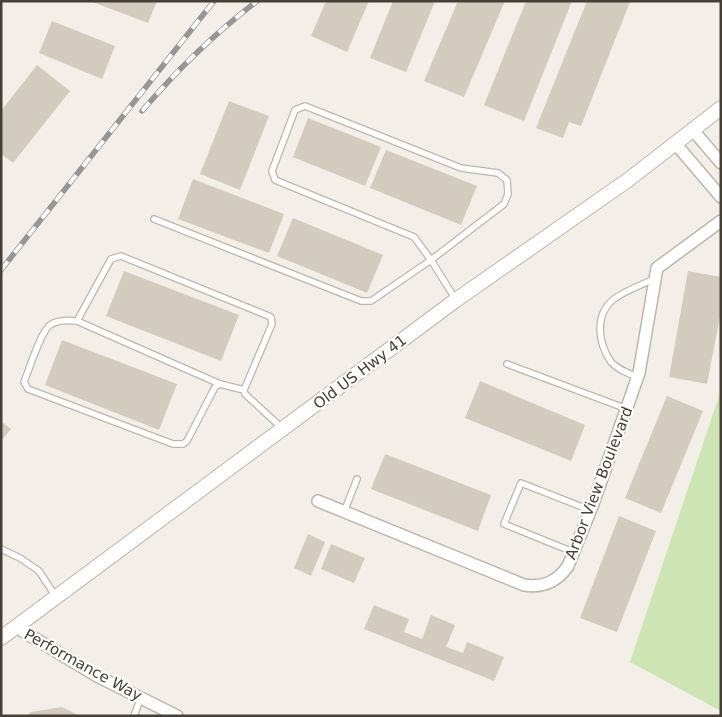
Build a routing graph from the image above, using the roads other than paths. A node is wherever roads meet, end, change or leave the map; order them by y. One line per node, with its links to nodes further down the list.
1 (721, 108): 2 (street, Old US Hwy 41)
2 (692, 129): 3 (street, Old US Hwy 41); 4 (street)
3 (675, 142): 5 (street); 10 (street, Old US Hwy 41)
4 (721, 163)
5 (721, 197)
6 (154, 219): 8 (lane)
7 (721, 221): 9 (street, Arbor View Boulevard)
8 (431, 260): 8 (lane); 10 (lane)
9 (656, 278): 13 (street, Arbor View Boulevard); 13 (lane)
10 (456, 300): 17 (street, Old US Hwy 41)
11 (77, 321): 14 (lane); 14 (lane); 15 (lane)
12 (507, 364): 16 (lane)
13 (638, 377): 16 (street, Arbor View Boulevard)
14 (220, 384): 15 (lane)
15 (244, 390): 17 (lane)
16 (627, 410): 20 (street, Arbor View Boulevard)
17 (282, 429): 24 (street, Old US Hwy 41)
18 (358, 479): 21 (lane)
19 (318, 501): 21 (street, Arbor View Boulevard)
20 (590, 510): 23 (street, Arbor View Boulevard); 23 (lane)
21 (344, 512): 23 (street, Arbor View Boulevard)
22 (1, 549): 24 (lane)
23 (573, 552)
24 (56, 597): 25 (street, Old US Hwy 41)
25 (16, 627): 26 (street, Old US Hwy 41); 27 (street, Performance Way)
26 (1, 638)
27 (141, 697): 28 (street, Performance Way); 29 (lane)
28 (170, 714)
29 (134, 716)

